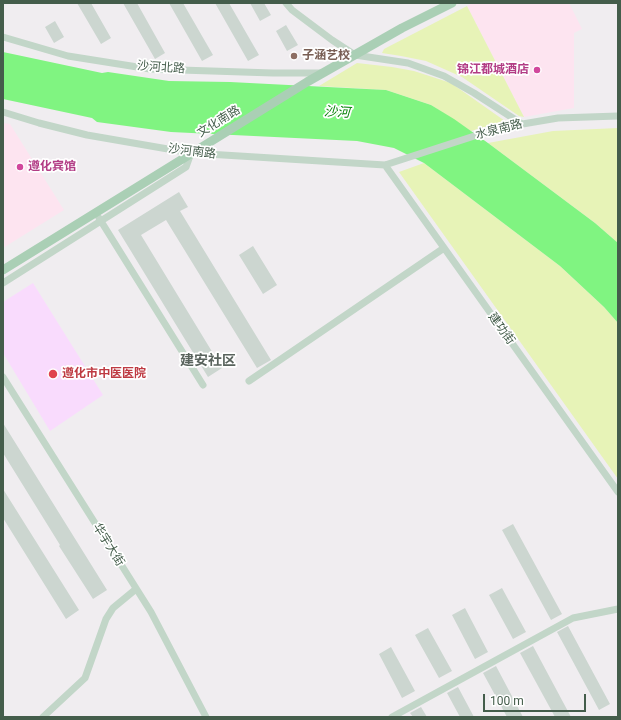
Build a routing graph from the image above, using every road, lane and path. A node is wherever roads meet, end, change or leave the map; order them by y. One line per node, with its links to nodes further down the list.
1 (286, 3): 4 (street)
2 (452, 3): 4 (main road, 文化南路)
3 (3, 38): 5 (street, 沙河北路)
4 (355, 55): 5 (main road, 文化南路); 8 (street)
5 (323, 73): 9 (main road, 文化南路)
6 (3, 112): 9 (street, 沙河南路)
7 (618, 116): 8 (street, 水泉南路)
8 (522, 124): 10 (street, 水泉南路)
9 (191, 153): 10 (street, 沙河南路); 11 (main road, 文化南路); 14 (street)
10 (385, 165): 12 (street, 建功街)
11 (96, 212): 13 (main road, 文化南路); 17 (street)
12 (444, 248): 16 (street); 18 (street, 建功街)
13 (3, 270)
14 (3, 283)
15 (3, 377): 19 (street, 华宇大街)
16 (250, 381)
17 (203, 385)
18 (618, 492)
19 (136, 589): 21 (street); 22 (street, 华宇大街)
20 (618, 609): 23 (street)
21 (43, 717)
22 (206, 717)
23 (392, 717)

